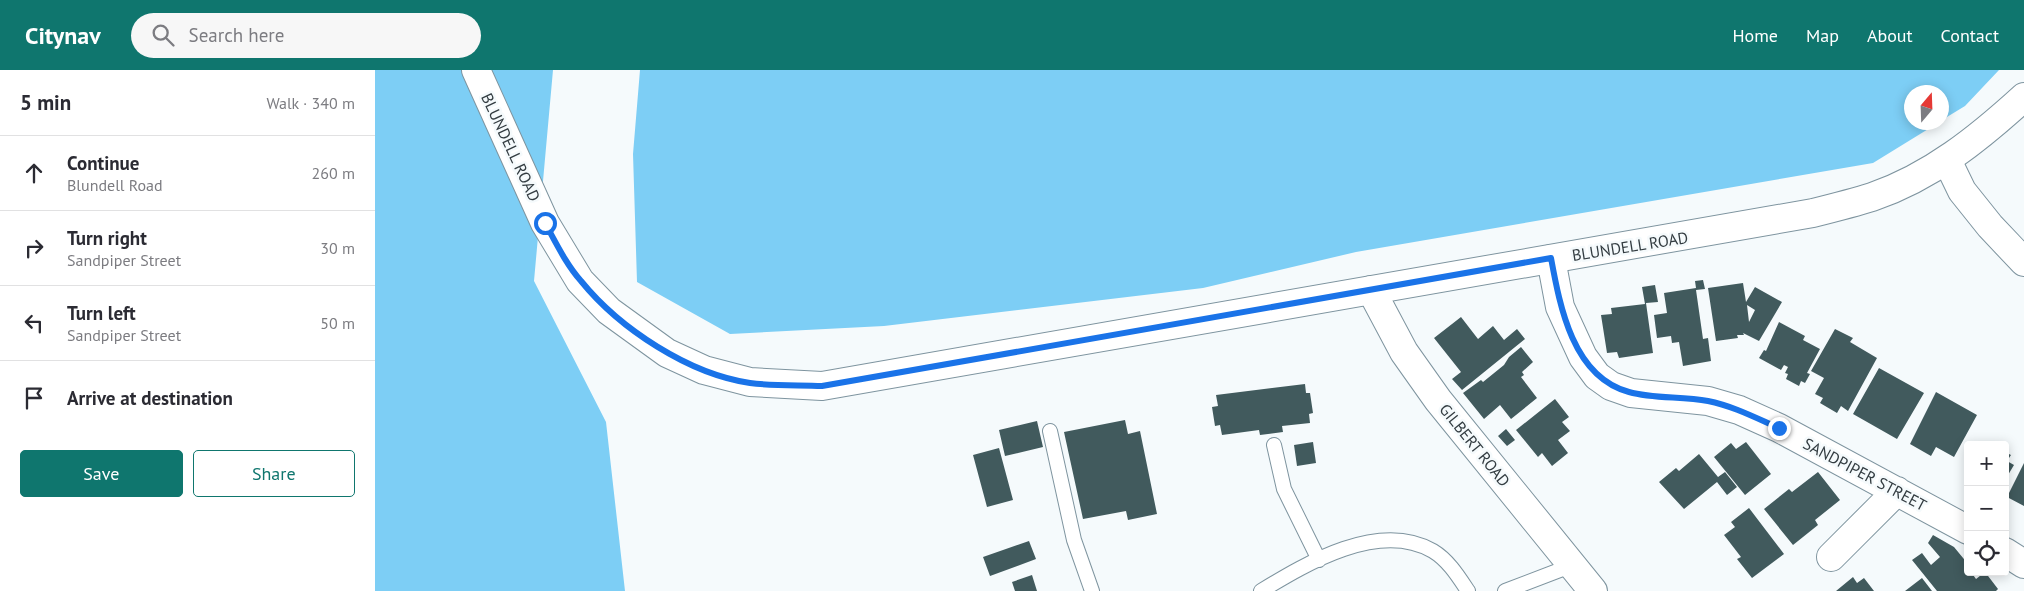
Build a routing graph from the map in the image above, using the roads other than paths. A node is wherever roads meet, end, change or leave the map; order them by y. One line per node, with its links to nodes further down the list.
1 (476, 70): 6 (street, BLUNDELL ROAD)
2 (2024, 97): 3 (street, BLUNDELL ROAD)
3 (1947, 160): 4 (street, BLUNDELL ROAD); 5 (street)
4 (1551, 258): 6 (street, BLUNDELL ROAD); 9 (street, SANDPIPER STREET)
5 (2024, 262)
6 (1371, 290): 15 (street, GILBERT ROAD)
7 (1050, 431): 16 (lane)
8 (1274, 445): 13 (lane)
9 (1897, 491): 10 (street, SANDPIPER STREET); 12 (street)
10 (1964, 528)
11 (2009, 555): 14 (street)
12 (1831, 557)
13 (1319, 560): 17 (lane); 18 (lane)
14 (2024, 564)
15 (1573, 565): 19 (lane); 20 (street, GILBERT ROAD)
16 (1092, 591)
17 (1261, 591)
18 (1468, 591)
19 (1505, 591)
20 (1593, 591)

